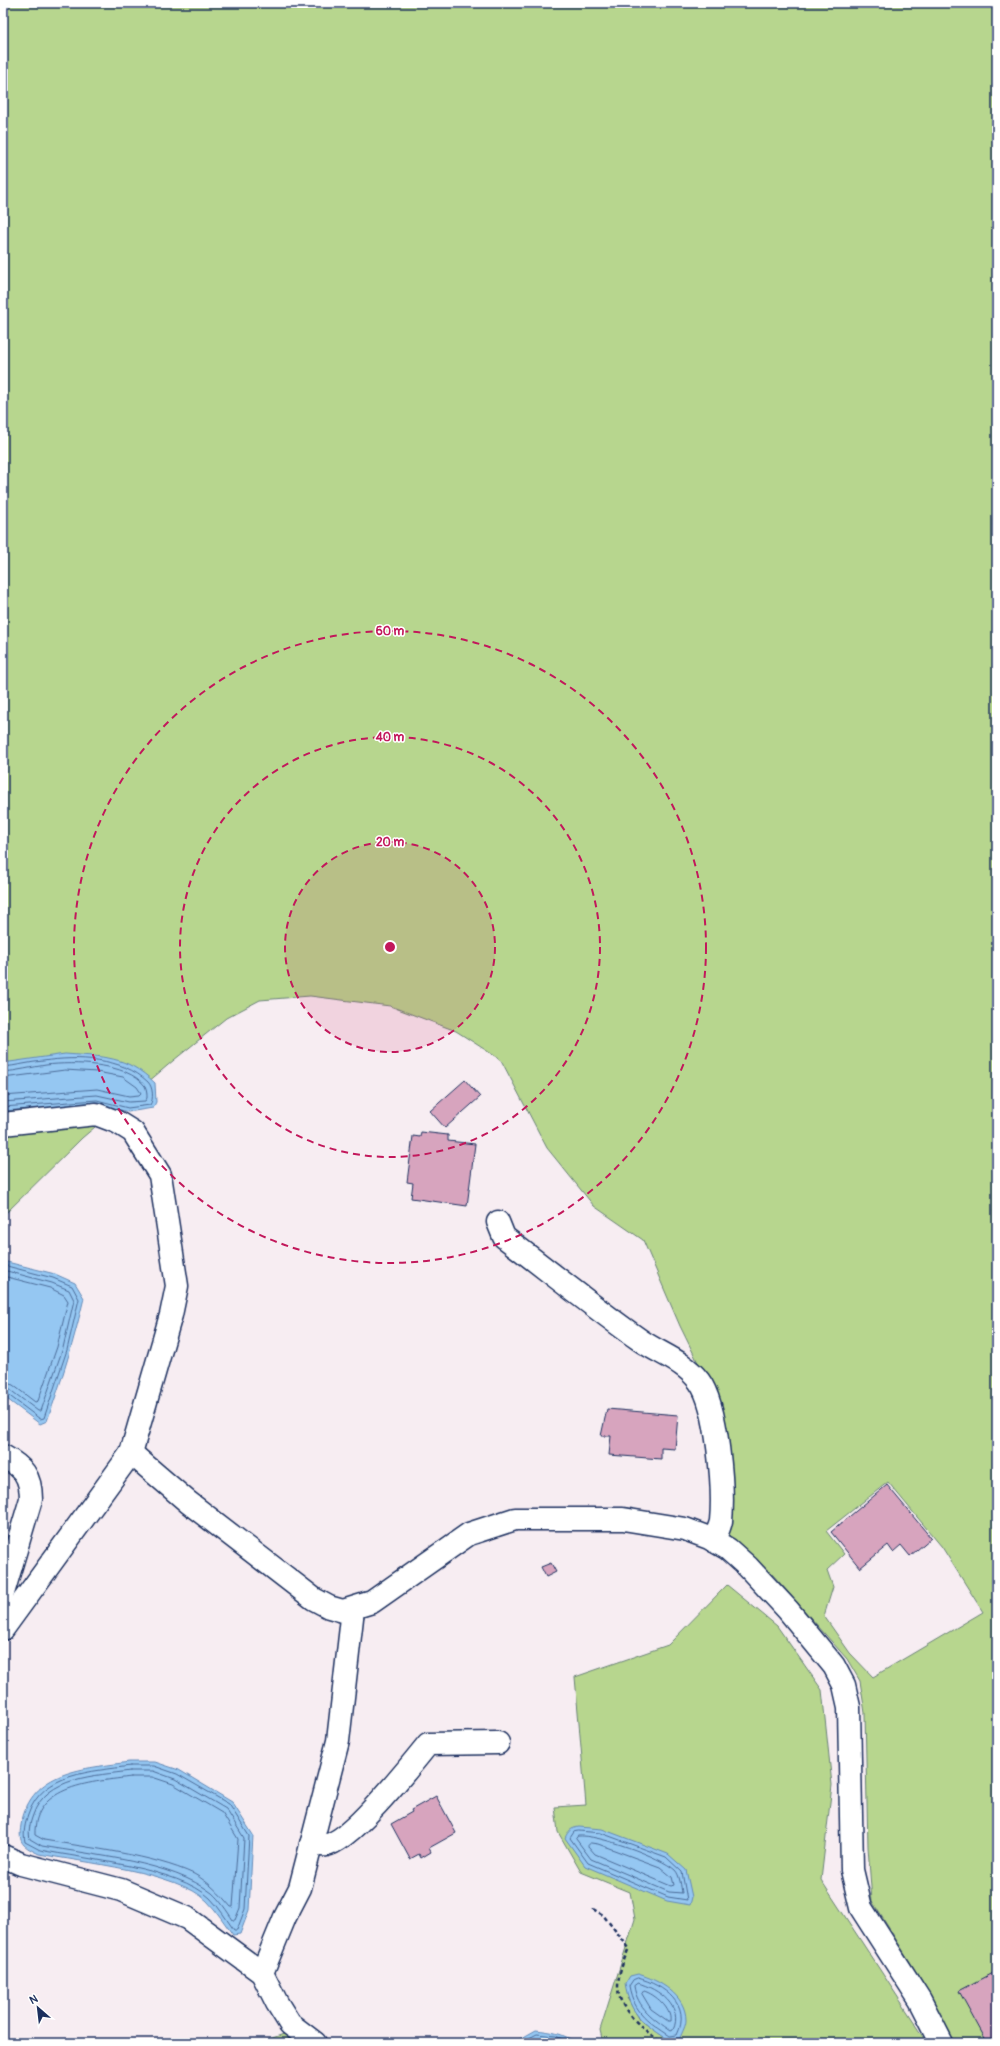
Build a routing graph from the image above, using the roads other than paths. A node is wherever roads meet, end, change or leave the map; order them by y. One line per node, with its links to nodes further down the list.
1 (3, 1124): 3 (street)
2 (498, 1222): 5 (street)
3 (131, 1453): 7 (street); 8 (street)
4 (3, 1456): 6 (street)
5 (714, 1541): 7 (street); 14 (street)
6 (3, 1593)
7 (353, 1609): 10 (street)
8 (3, 1629)
9 (498, 1743): 10 (street)
10 (311, 1844): 12 (street)
11 (3, 1856): 12 (street)
12 (262, 1973): 13 (street)
13 (314, 2043)
14 (942, 2043)

